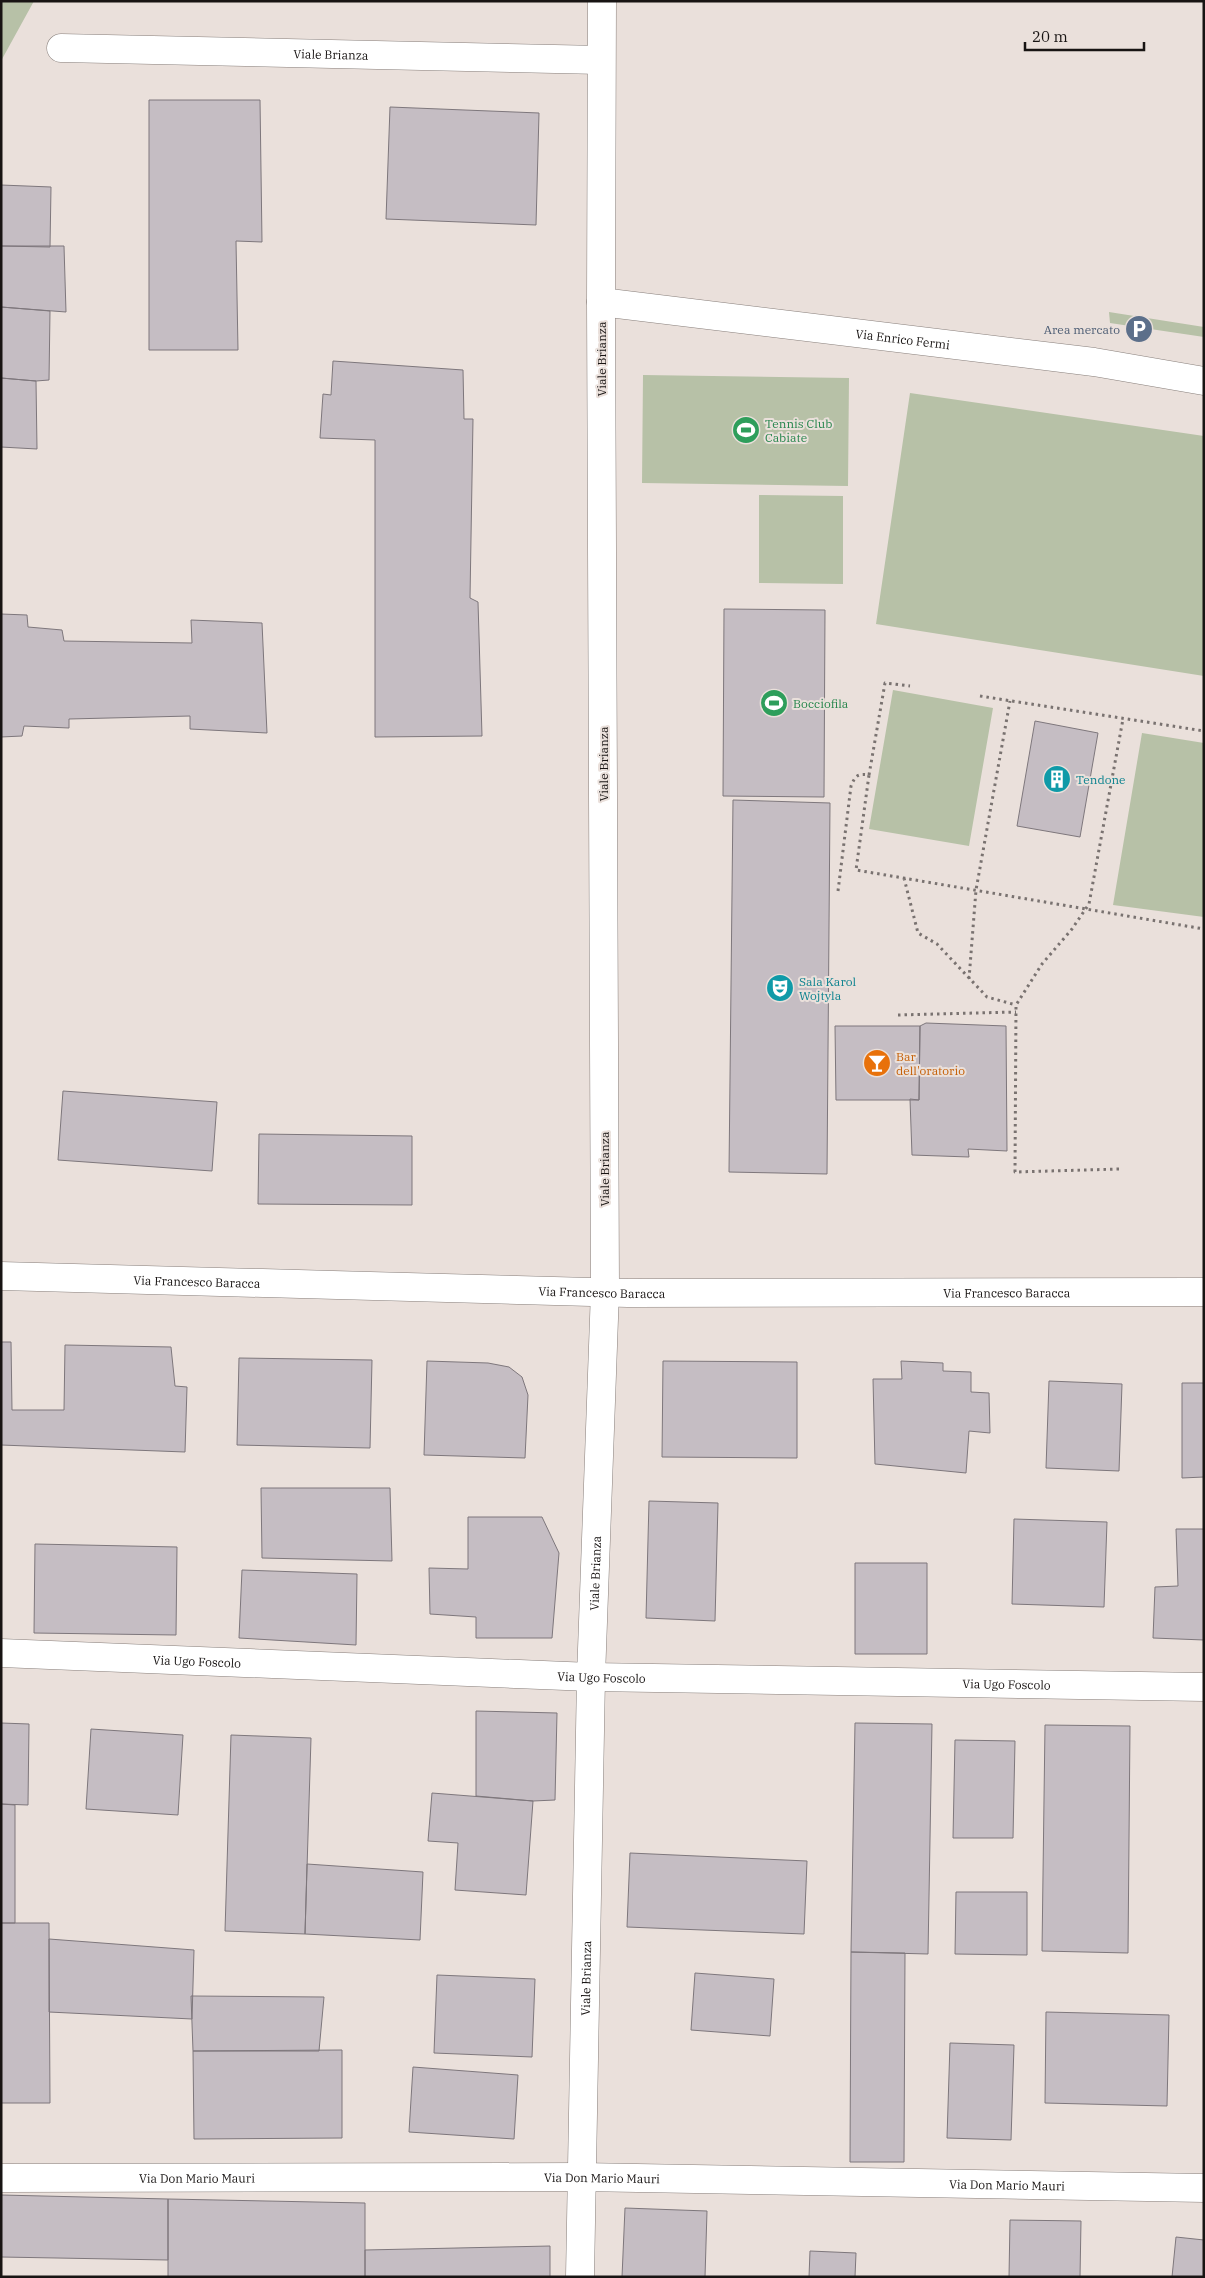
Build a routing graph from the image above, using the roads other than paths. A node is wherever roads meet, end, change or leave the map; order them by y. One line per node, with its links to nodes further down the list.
1 (602, 1): 3 (street, Viale Brianza)
2 (61, 48): 3 (street, Viale Brianza)
3 (601, 60): 4 (street, Viale Brianza)
4 (601, 302): 5 (street, Via Enrico Fermi); 7 (street, Viale Brianza)
5 (1204, 381)
6 (1, 1276): 7 (street, Via Francesco Baracca)
7 (605, 1291): 8 (street, Via Francesco Baracca); 10 (street, Viale Brianza)
8 (1204, 1292)
9 (1, 1653): 10 (street, Via Ugo Foscolo)
10 (591, 1677): 11 (street, Via Ugo Foscolo); 12 (street, Viale Brianza)
11 (1204, 1687)
12 (582, 2177): 13 (street, Via Don Mario Mauri); 14 (street, Via Don Mario Mauri); 15 (street, Viale Brianza)
13 (1, 2178)
14 (1204, 2188)
15 (580, 2277)

